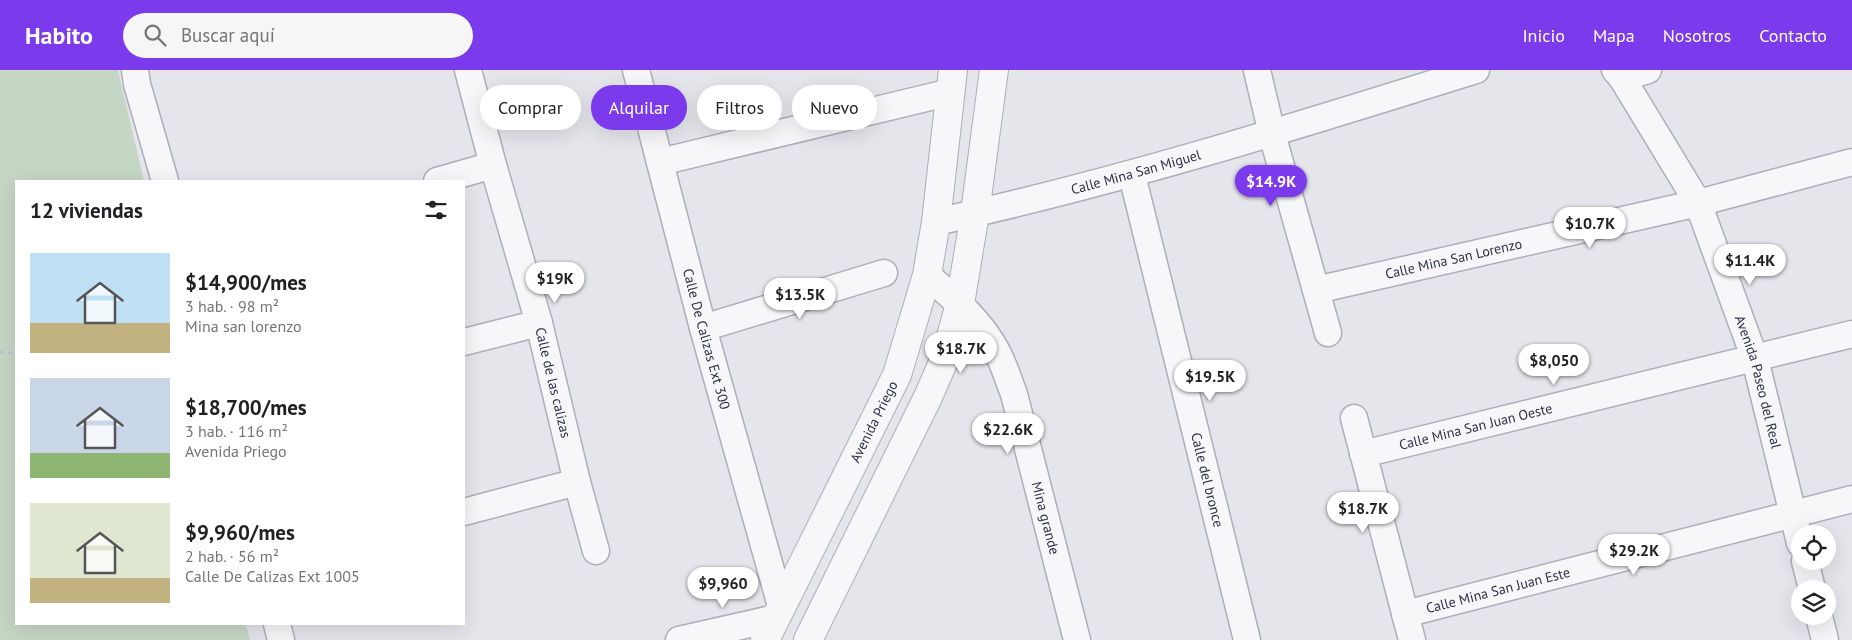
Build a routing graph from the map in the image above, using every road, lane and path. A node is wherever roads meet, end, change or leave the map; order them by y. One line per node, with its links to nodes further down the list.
1 (135, 70): 15 (street)
2 (468, 70): 13 (street, Calle de las calizas)
3 (636, 70): 11 (street, Calle De Calizas Ext 300)
4 (994, 70): 18 (street)
5 (1257, 70): 10 (street)
6 (1476, 70): 10 (street, Calle Mina San Miguel)
7 (1648, 70): 8 (street)
8 (1619, 74): 17 (street, Avenida Paseo del Real)
9 (952, 81): 11 (street); 19 (street, Avenida Priego)
10 (1272, 134): 14 (street, Calle Mina San Miguel); 22 (street)
11 (660, 162): 25 (street, Calle De Calizas Ext 300)
12 (1852, 162): 17 (street, Calle Mina San Lorenzo)
13 (493, 165): 16 (street); 24 (street, Calle de las calizas)
14 (1132, 174): 18 (street, Calle Mina San Miguel); 48 (street, Calle del bronce)
15 (165, 180)
16 (440, 180)
17 (1698, 203): 22 (street, Calle Mina San Lorenzo); 31 (street, Avenida Paseo del Real)
18 (975, 213): 19 (street, Calle Mina San Miguel); 23 (street)
19 (936, 222): 21 (street, Avenida Priego)
20 (884, 273): 25 (street)
21 (927, 275): 23 (street, Mina grande); 41 (street, Avenida Priego)
22 (1316, 290): 26 (street)
23 (960, 304): 46 (street); 47 (street, Mina grande)
24 (539, 323): 28 (street); 34 (street, Calle de las calizas)
25 (703, 328): 41 (street, Calle De Calizas Ext 300)
26 (1328, 333)
27 (1852, 334): 31 (street, Calle Mina San Juan Oeste)
28 (465, 342)
29 (0, 352): 30 (path)
30 (15, 353)
31 (1755, 359): 33 (street, Calle Mina San Juan Oeste); 37 (street, Avenida Paseo del Real)
32 (1354, 418): 33 (street)
33 (1363, 454): 40 (street)
34 (577, 482): 36 (street); 39 (street, Calle de las calizas)
35 (1852, 499): 37 (street, Calle Mina San Juan Este)
36 (465, 512)
37 (1793, 515): 38 (street, Avenida Paseo del Real); 40 (street, Calle Mina San Juan Este)
38 (1796, 525)
39 (596, 551)
40 (1405, 614): 49 (street)
41 (774, 621): 45 (street)
42 (277, 625): 44 (street)
43 (1821, 625): 50 (street)
44 (281, 640)
45 (679, 640)
46 (808, 640)
47 (1077, 640)
48 (1247, 640)
49 (1412, 640)
50 (1825, 640)

